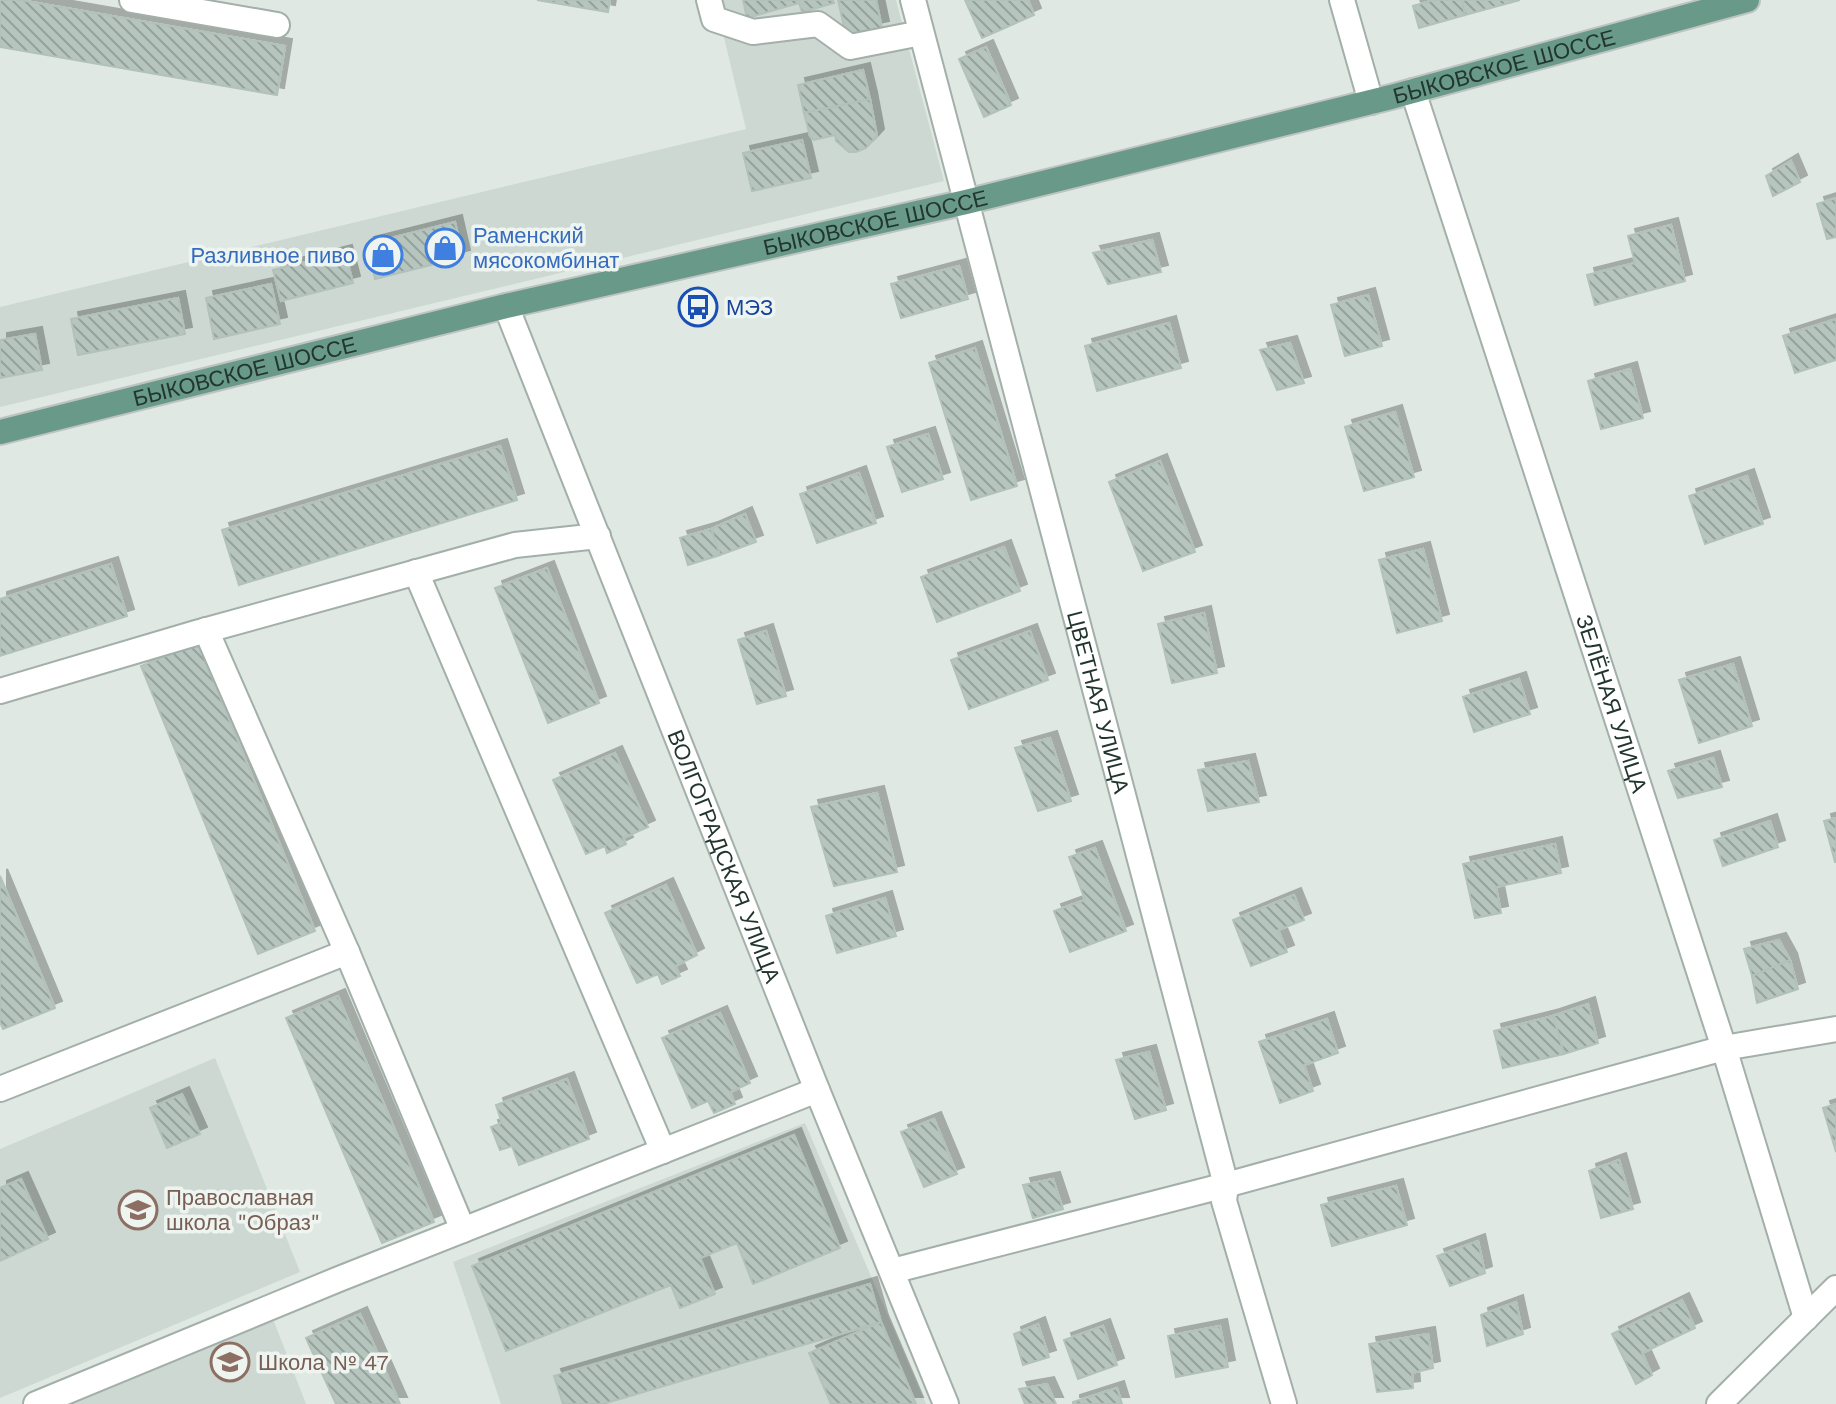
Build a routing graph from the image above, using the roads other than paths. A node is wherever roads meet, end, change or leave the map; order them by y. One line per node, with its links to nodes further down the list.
1 (132, 0): 6 (street)
2 (709, 0): 7 (street)
3 (913, 0): 7 (street, ЦВЕТНАЯ УЛИЦА)
4 (1747, 0): 8 (main road, БЫКОВСКОЕ ШОССЕ)
5 (1346, 1): 9 (street)
6 (277, 25)
7 (921, 33): 10 (street, ЦВЕТНАЯ УЛИЦА)
8 (1413, 91): 9 (main road, БЫКОВСКОЕ ШОССЕ); 19 (street, ЗЕЛЁНАЯ УЛИЦА)
9 (1371, 102): 10 (main road, БЫКОВСКОЕ ШОССЕ)
10 (966, 202): 11 (main road, БЫКОВСКОЕ ШОССЕ); 23 (street, ЦВЕТНАЯ УЛИЦА)
11 (506, 306): 12 (main road, БЫКОВСКОЕ ШОССЕ); 13 (street, ВОЛГОГРАДСКАЯ УЛИЦА)
12 (0, 432)
13 (598, 536): 14 (street); 21 (street, ВОЛГОГРАДСКАЯ УЛИЦА)
14 (416, 572): 15 (street); 22 (street)
15 (206, 630): 16 (street); 17 (street)
16 (0, 691)
17 (347, 952): 20 (street); 24 (street)
18 (1836, 1029): 19 (street)
19 (1724, 1048): 23 (street); 27 (street, ЗЕЛЁНАЯ УЛИЦА)
20 (0, 1089)
21 (817, 1090): 22 (street); 25 (street, ВОЛГОГРАДСКАЯ УЛИЦА)
22 (663, 1151): 24 (street)
23 (1226, 1185): 25 (street); 30 (street, ЦВЕТНАЯ УЛИЦА)
24 (463, 1230): 28 (street)
25 (892, 1271): 29 (street, ВОЛГОГРАДСКАЯ УЛИЦА)
26 (1836, 1288): 27 (street)
27 (1806, 1318): 31 (street)
28 (36, 1404)
29 (946, 1404)
30 (1284, 1404)
31 (1719, 1404)

